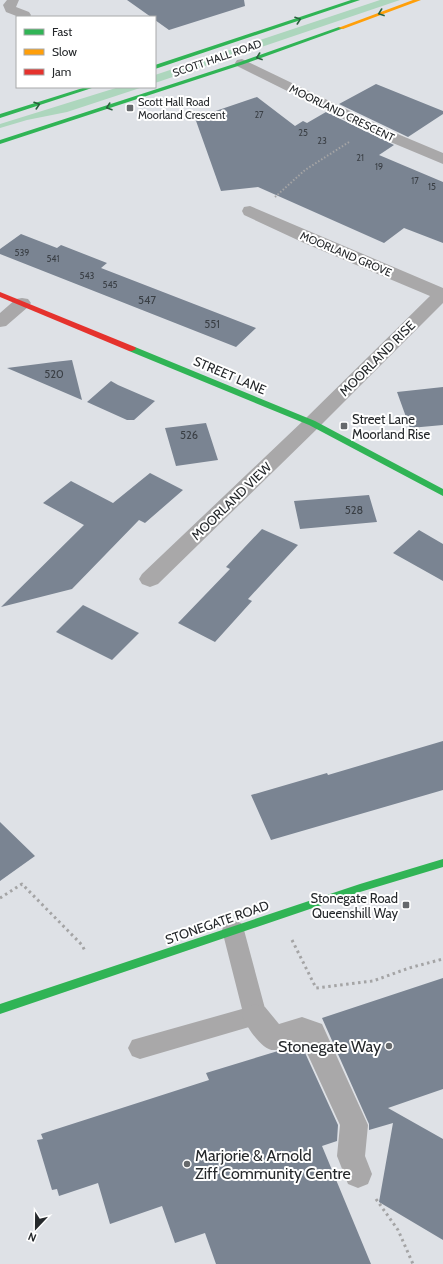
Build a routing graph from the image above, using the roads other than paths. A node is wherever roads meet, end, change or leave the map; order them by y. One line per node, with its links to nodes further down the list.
1 (13, 0): 4 (lane)
2 (357, 0): 6 (main road, SCOTT HALL ROAD, one-way to 2)
3 (418, 0): 5 (main road, SCOTT HALL ROAD, one-way to 5)
4 (25, 15)
5 (242, 63): 9 (main road, SCOTT HALL ROAD, one-way to 9); 12 (street, MOORLAND CRESCENT)
6 (156, 67)
7 (89, 88): 8 (main road, one-way to 7)
8 (0, 116)
9 (46, 127): 10 (main road); 11 (main road, SCOTT HALL ROAD)
10 (0, 138)
11 (0, 142)
12 (443, 159)
13 (253, 212): 15 (street, MOORLAND GROVE)
14 (0, 294): 16 (main road, STREET LANE)
15 (442, 294): 18 (street, MOORLAND RISE)
16 (22, 303): 17 (street); 18 (main road, STREET LANE)
17 (0, 322)
18 (312, 423): 19 (main road, STREET LANE); 20 (street, MOORLAND VIEW)
19 (443, 494)
20 (150, 579)
21 (443, 863): 22 (main road, STONEGATE ROAD)
22 (233, 930): 23 (main road, STONEGATE ROAD); 24 (lane)
23 (0, 1009)
24 (255, 1016): 25 (lane); 26 (street)
25 (140, 1048)
26 (358, 1174)

